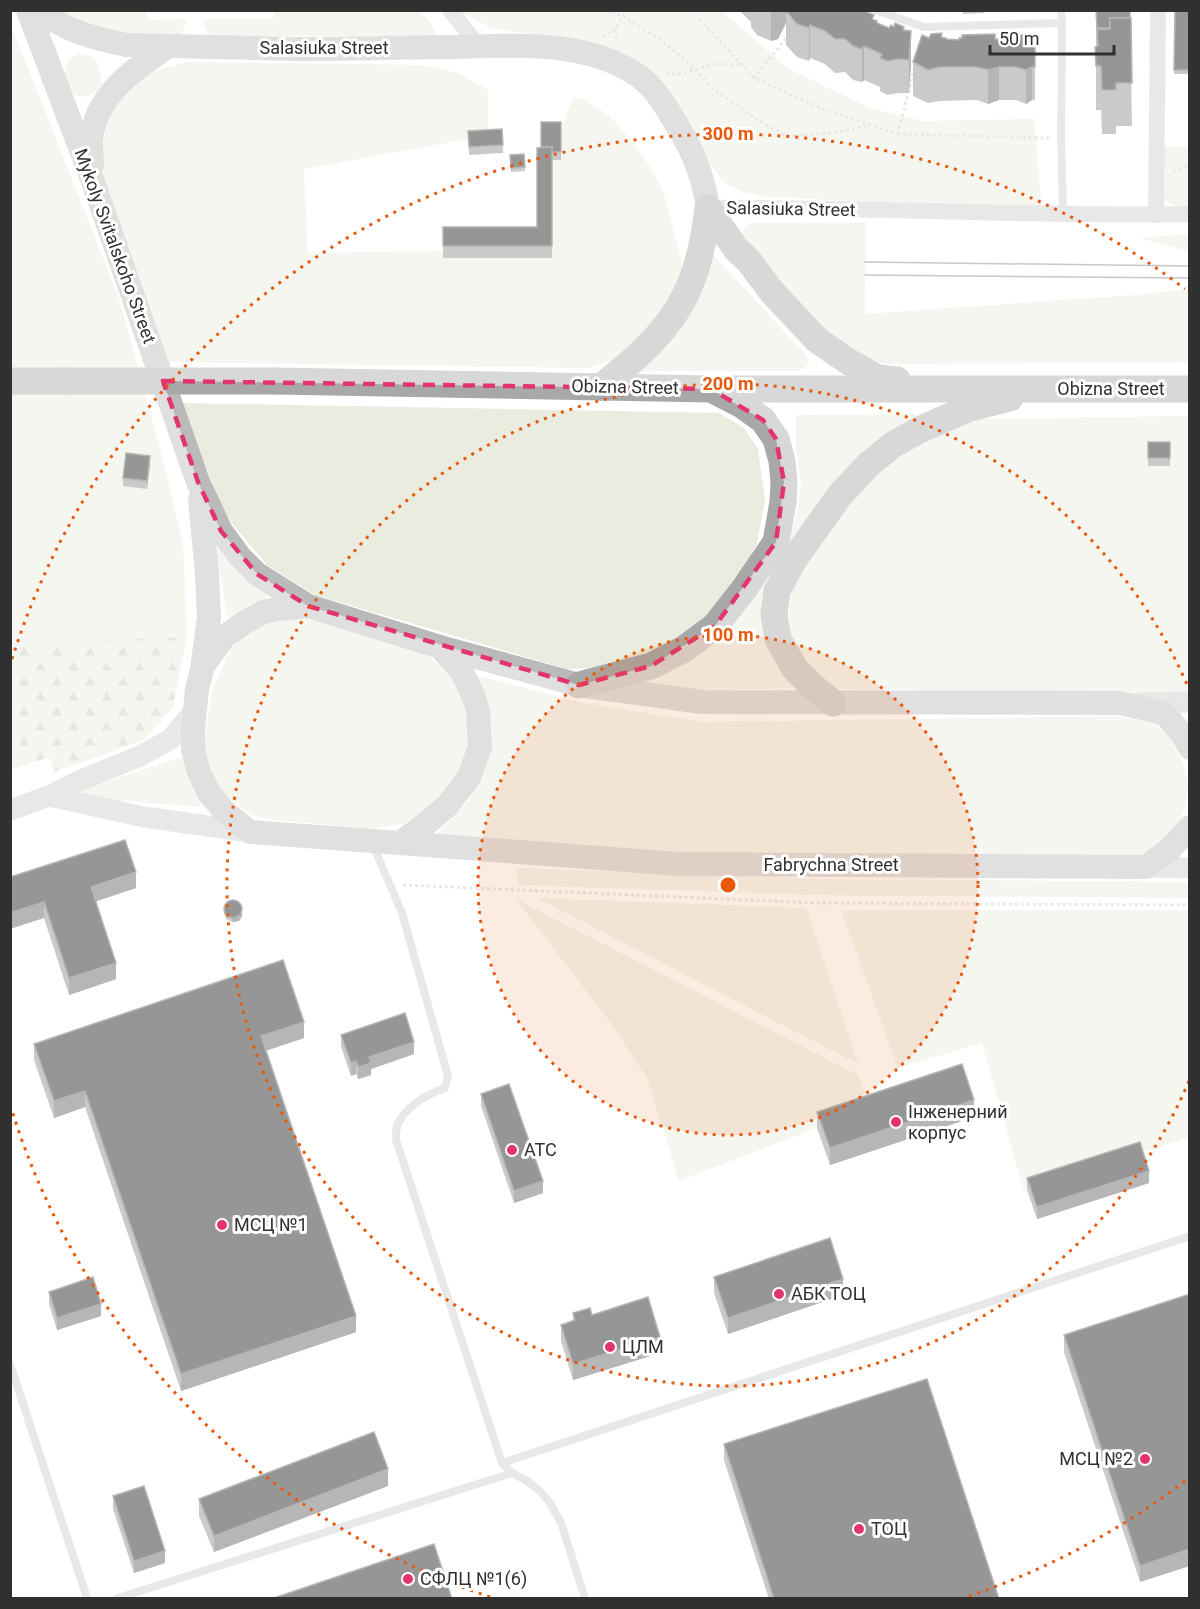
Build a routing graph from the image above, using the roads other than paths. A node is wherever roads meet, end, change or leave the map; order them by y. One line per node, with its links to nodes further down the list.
1 (28, 10): 10 (main road, Mykoly Svitalskoho Street)
2 (41, 10): 8 (main road, Salasiuka Street)
3 (450, 10): 9 (street)
4 (874, 10): 7 (lane)
5 (1061, 10): 7 (lane)
6 (1158, 10): 14 (street)
7 (1062, 23): 12 (lane)
8 (169, 46): 9 (main road, Salasiuka Street); 10 (main road)
9 (479, 47): 11 (main road, Salasiuka Street)
10 (92, 179): 21 (main road, Mykoly Svitalskoho Street)
11 (708, 208): 12 (street, Salasiuka Street); 16 (main road); 17 (main road)
12 (1063, 214): 14 (street, Salasiuka Street)
13 (1190, 214): 14 (street, Salasiuka Street)
14 (1156, 215)
15 (10, 381): 16 (main road, Obizna Street, bridge)
16 (601, 387): 18 (main road, Obizna Street)
17 (957, 388): 18 (main road, Obizna Street); 19 (main road, Obizna Street)
18 (711, 389): 25 (main road)
19 (1071, 389): 20 (main road, Obizna Street); 27 (main road)
20 (1190, 389)
21 (198, 482): 22 (main road); 24 (main road)
22 (308, 606): 23 (main road); 24 (main road)
23 (440, 647): 25 (main road); 36 (main road)
24 (203, 666): 29 (main road)
25 (579, 685): 27 (main road)
26 (1190, 702): 28 (street)
27 (833, 703): 28 (main road)
28 (1120, 703): 30 (main road)
29 (194, 711): 31 (street); 34 (main road)
30 (1190, 748)
31 (49, 796): 32 (street); 34 (street)
32 (10, 810)
33 (1190, 827): 37 (main road)
34 (250, 832): 35 (main road, Fabrychna Street)
35 (371, 842): 36 (main road, Fabrychna Street); 41 (lane)
36 (400, 843): 37 (main road, Fabrychna Street)
37 (1146, 867): 38 (street, Fabrychna Street)
38 (1190, 868)
39 (1190, 1236): 41 (lane)
40 (10, 1364): 43 (lane)
41 (502, 1463): 42 (lane)
42 (512, 1473): 44 (lane); 45 (lane)
43 (87, 1599)
44 (118, 1599)
45 (585, 1599)

